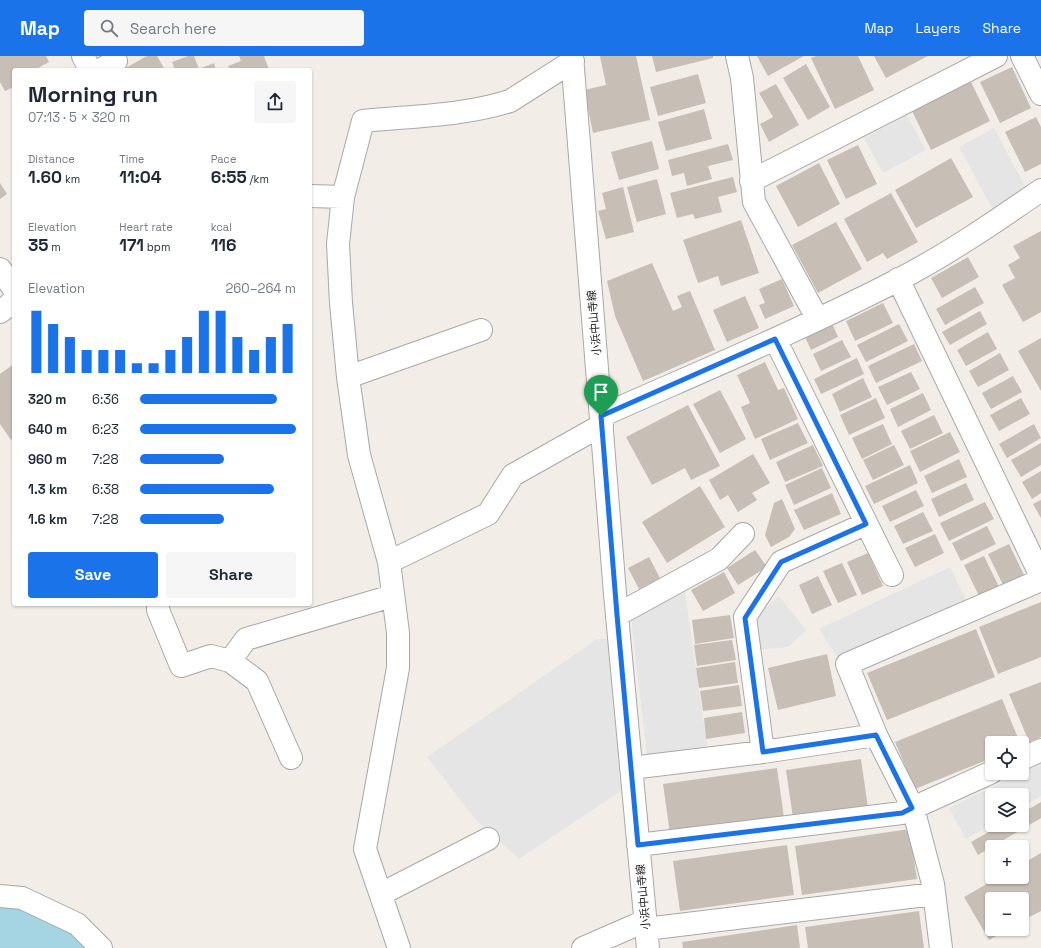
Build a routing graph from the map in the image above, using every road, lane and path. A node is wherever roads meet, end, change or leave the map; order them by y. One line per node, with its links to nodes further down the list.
1 (83, 56): 6 (street)
2 (737, 56): 8 (street)
3 (996, 56): 8 (street)
4 (1022, 56): 7 (street)
5 (572, 59): 11 (street); 21 (street, 小浜中山寺線)
6 (89, 68)
7 (1041, 94)
8 (751, 181): 17 (street)
9 (1041, 190): 13 (street)
10 (312, 196): 11 (street)
11 (343, 197): 20 (street)
12 (0, 269): 14 (street)
13 (898, 280): 17 (street); 26 (street)
14 (12, 287)
15 (12, 303): 16 (street)
16 (0, 312)
17 (817, 318): 19 (street)
18 (481, 330): 20 (street)
19 (775, 339): 21 (street); 22 (street)
20 (348, 377): 24 (street)
21 (601, 421): 24 (street); 30 (street, 小浜中山寺線)
22 (866, 524): 25 (street); 34 (street)
23 (743, 534): 30 (street)
24 (389, 562): 28 (street)
25 (892, 575)
26 (1041, 576)
27 (1041, 580): 32 (street)
28 (392, 596): 31 (street); 42 (street)
29 (158, 606): 31 (street)
30 (617, 615): 37 (street, 小浜中山寺線)
31 (230, 661): 36 (street)
32 (876, 735): 34 (street); 39 (street)
33 (1041, 750): 35 (street)
34 (763, 752): 37 (street)
35 (1029, 756)
36 (291, 758)
37 (631, 768): 41 (street, 小浜中山寺線)
38 (985, 775): 39 (street)
39 (912, 808): 41 (street); 43 (street)
40 (488, 839): 42 (street)
41 (638, 845): 45 (street, 小浜中山寺線)
42 (381, 894): 47 (street)
43 (934, 894): 45 (street); 49 (street)
44 (0, 896): 46 (street)
45 (646, 933): 48 (street)
46 (101, 948)
47 (399, 948)
48 (583, 948)
49 (942, 948)

